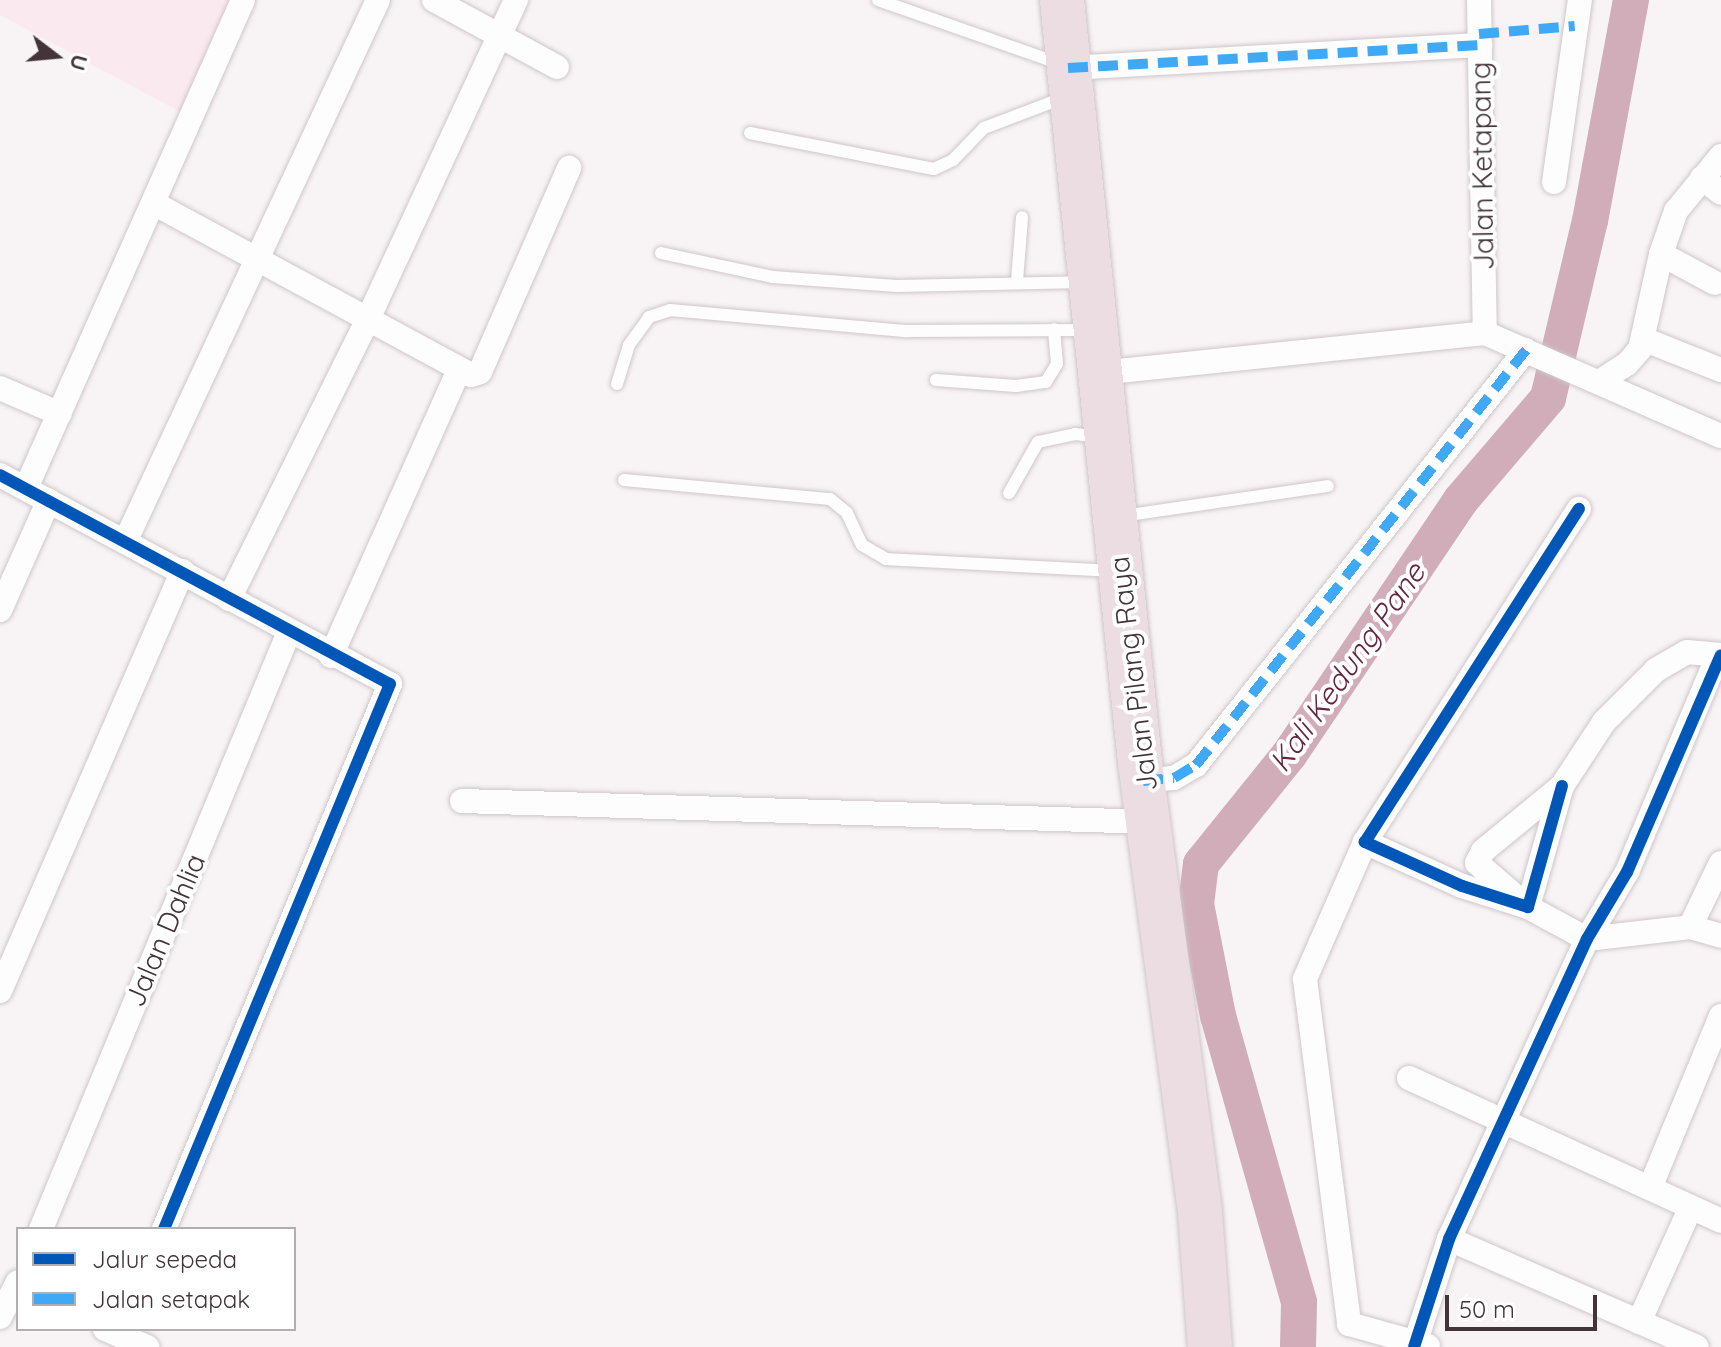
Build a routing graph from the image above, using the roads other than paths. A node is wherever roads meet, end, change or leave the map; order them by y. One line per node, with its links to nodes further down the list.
1 (243, 0): 18 (street)
2 (378, 0): 22 (street)
3 (434, 0): 9 (street)
4 (516, 0): 9 (street)
5 (878, 0): 12 (lane)
6 (1479, 0): 10 (street, Jalan Ketapang)
7 (1580, 0): 16 (street)
8 (1059, 2): 12 (highway, Jalan Pilang Raya)
9 (502, 36): 11 (street); 26 (street)
10 (1480, 45): 12 (street); 28 (street, Jalan Ketapang)
11 (557, 67)
12 (1070, 82): 13 (lane); 24 (highway, Jalan Pilang Raya)
13 (750, 133)
14 (1721, 156): 17 (street)
15 (569, 168): 31 (street)
16 (1554, 182)
17 (1712, 186): 21 (street)
18 (155, 204): 22 (street); 38 (street)
19 (1022, 217): 23 (lane)
20 (661, 253): 23 (lane)
21 (1661, 254): 25 (street); 29 (street)
22 (259, 262): 26 (street); 49 (street)
23 (1017, 281): 24 (lane)
24 (1090, 282): 27 (highway, Jalan Pilang Raya)
25 (1715, 283)
26 (367, 321): 31 (street); 52 (street)
27 (1074, 330): 33 (highway, Jalan Pilang Raya); 35 (lane); 36 (lane)
28 (1485, 333): 30 (street); 33 (street)
29 (1643, 339): 32 (street); 34 (street)
30 (1530, 352): 34 (street); 59 (street)
31 (459, 370): 56 (street)
32 (1721, 370)
33 (1099, 373): 40 (highway, Jalan Pilang Raya)
34 (1594, 379): 39 (street)
35 (936, 380)
36 (617, 384)
37 (0, 388): 38 (street)
38 (60, 414): 44 (street)
39 (1721, 436)
40 (1107, 438): 45 (lane); 48 (highway, Jalan Pilang Raya)
41 (0, 475): 44 (street)
42 (624, 480): 51 (lane)
43 (1328, 486): 48 (lane)
44 (26, 488): 46 (street)
45 (1009, 493)
46 (49, 500): 49 (street); 53 (street)
47 (1579, 509): 60 (street)
48 (1114, 517): 51 (highway, Jalan Pilang Raya)
49 (125, 542): 50 (street)
50 (183, 571): 52 (street); 66 (street)
51 (1120, 572): 59 (highway, Jalan Pilang Raya)
52 (229, 599): 54 (street)
53 (0, 610)
54 (289, 632): 56 (street); 72 (street, Jalan Dahlia)
55 (1720, 655): 57 (street); 65 (street)
56 (331, 656): 73 (street)
57 (1562, 786): 62 (street); 62 (street)
58 (462, 801): 59 (street)
59 (1147, 801): 82 (highway, Jalan Pilang Raya)
60 (1365, 842): 62 (street); 79 (street)
61 (1721, 863): 63 (street)
62 (1528, 907): 65 (street)
63 (1690, 927): 64 (street); 65 (street)
64 (1721, 936)
65 (1587, 939): 69 (street)
66 (0, 991)
67 (1721, 1016): 70 (street)
68 (1409, 1078): 69 (street)
69 (1504, 1120): 70 (street); 74 (street)
70 (1650, 1188): 71 (street)
71 (1712, 1211): 77 (street)
72 (42, 1227)
73 (165, 1227)
74 (1449, 1239): 77 (street); 80 (street)
75 (13, 1282): 76 (street)
76 (0, 1317)
77 (1639, 1322): 83 (street)
78 (115, 1331): 81 (street)
79 (1350, 1335): 80 (street)
80 (1417, 1345)
81 (145, 1347)
82 (1210, 1347)
83 (1697, 1347)

